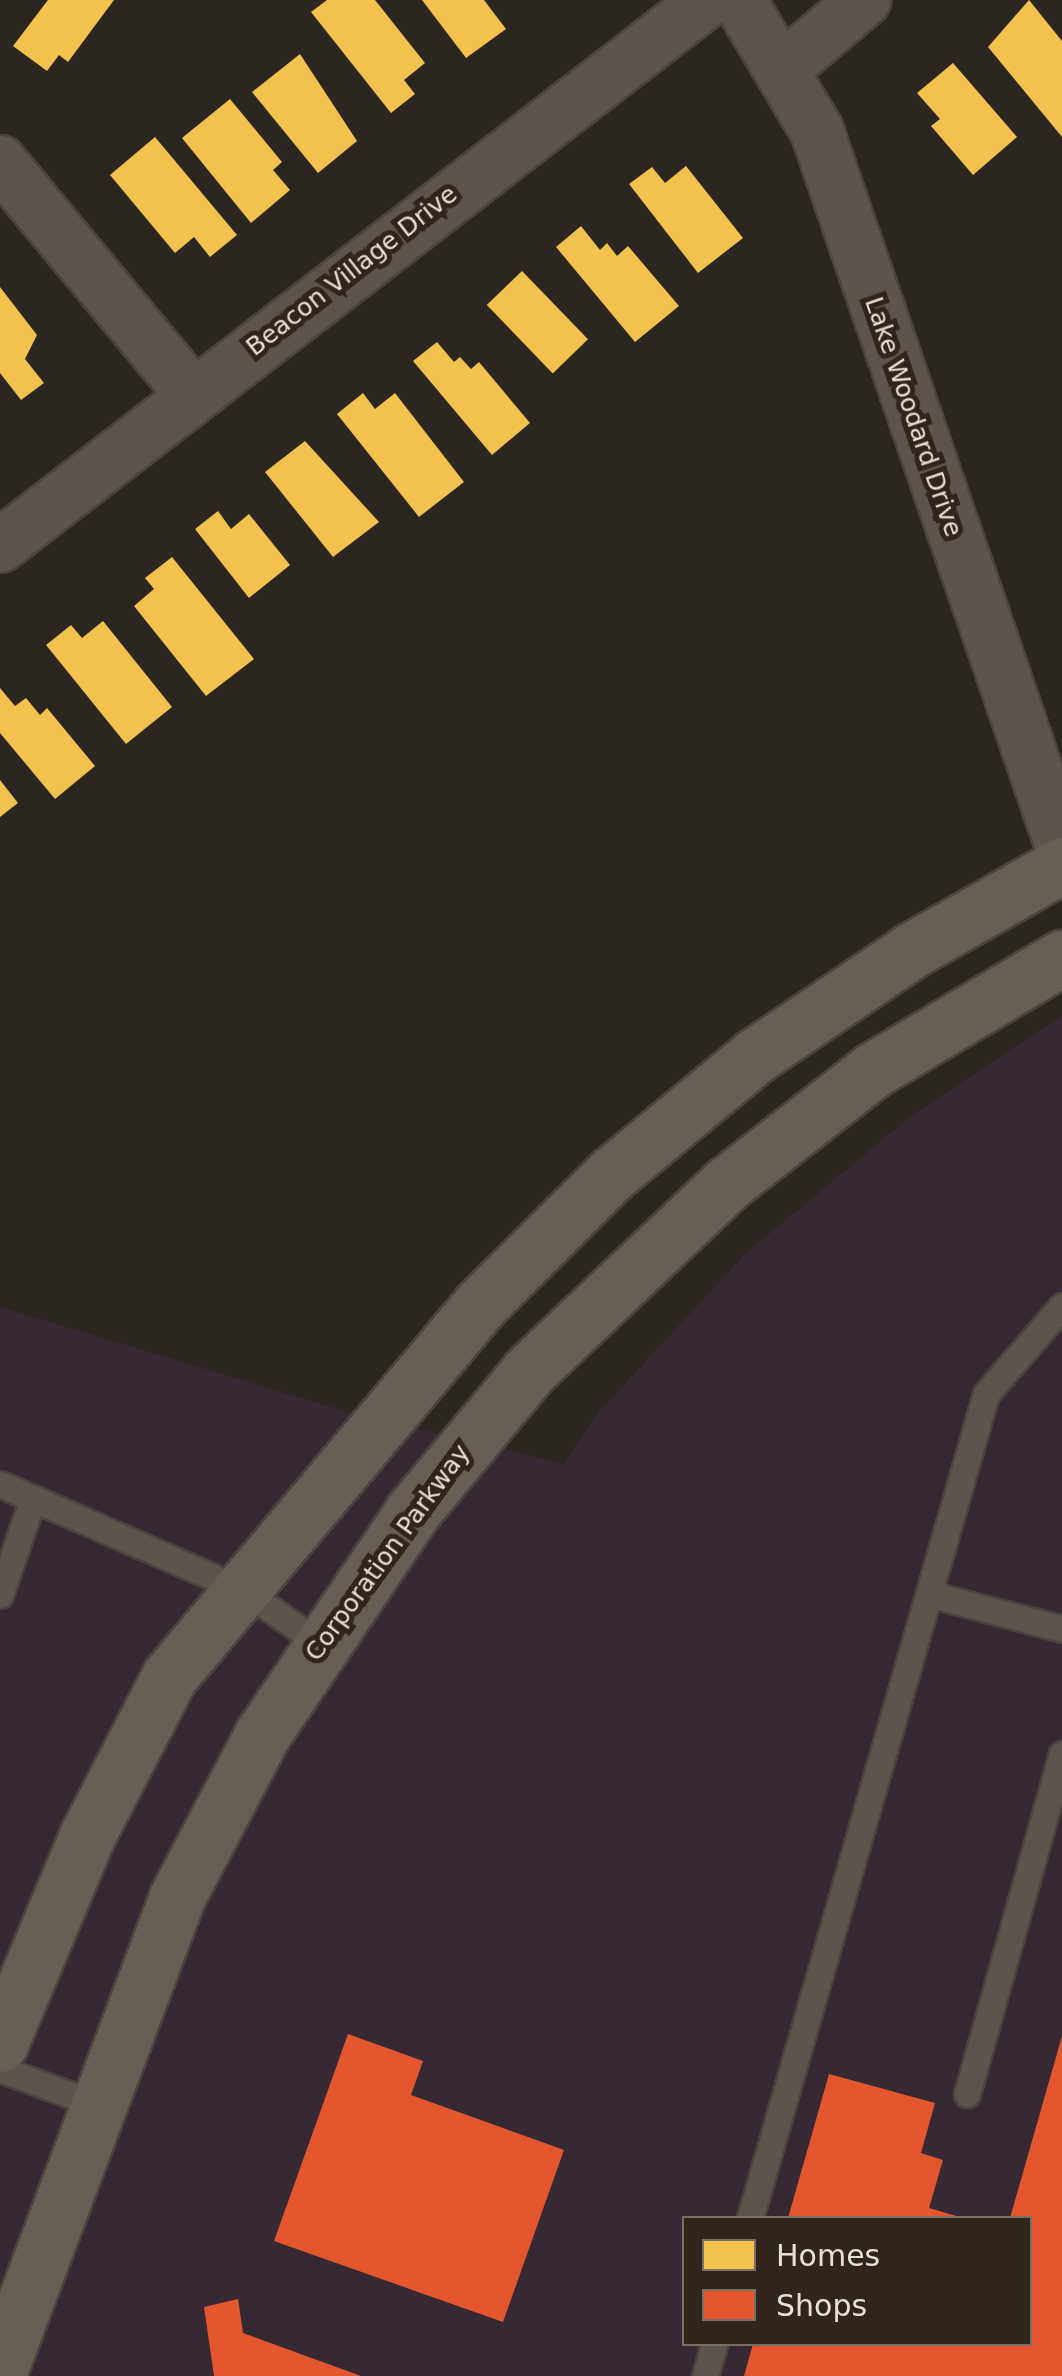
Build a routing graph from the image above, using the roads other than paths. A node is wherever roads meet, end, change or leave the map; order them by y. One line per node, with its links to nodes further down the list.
1 (708, 0): 6 (street, Beacon Village Drive)
2 (739, 0): 4 (street, Lake Woodard Drive)
3 (864, 0): 4 (street)
4 (785, 67): 8 (street, Lake Woodard Drive)
5 (0, 162): 6 (street)
6 (192, 394): 7 (street, Beacon Village Drive)
7 (0, 546)
8 (1062, 846)
9 (1062, 865): 14 (main road)
10 (1062, 958): 18 (main road, Corporation Parkway)
11 (1062, 1306): 15 (lane)
12 (0, 1484): 13 (lane)
13 (33, 1498): 14 (lane); 16 (lane)
14 (243, 1590): 18 (lane); 20 (main road)
15 (929, 1594): 17 (lane); 24 (lane)
16 (0, 1595)
17 (1062, 1629)
18 (321, 1644): 23 (main road, Corporation Parkway)
19 (1062, 1754): 22 (lane)
20 (0, 2044)
21 (0, 2070): 23 (lane)
22 (967, 2094)
23 (93, 2102): 26 (main road, Corporation Parkway)
24 (751, 2216)
25 (713, 2346): 27 (lane)
26 (0, 2368)
27 (705, 2376)

